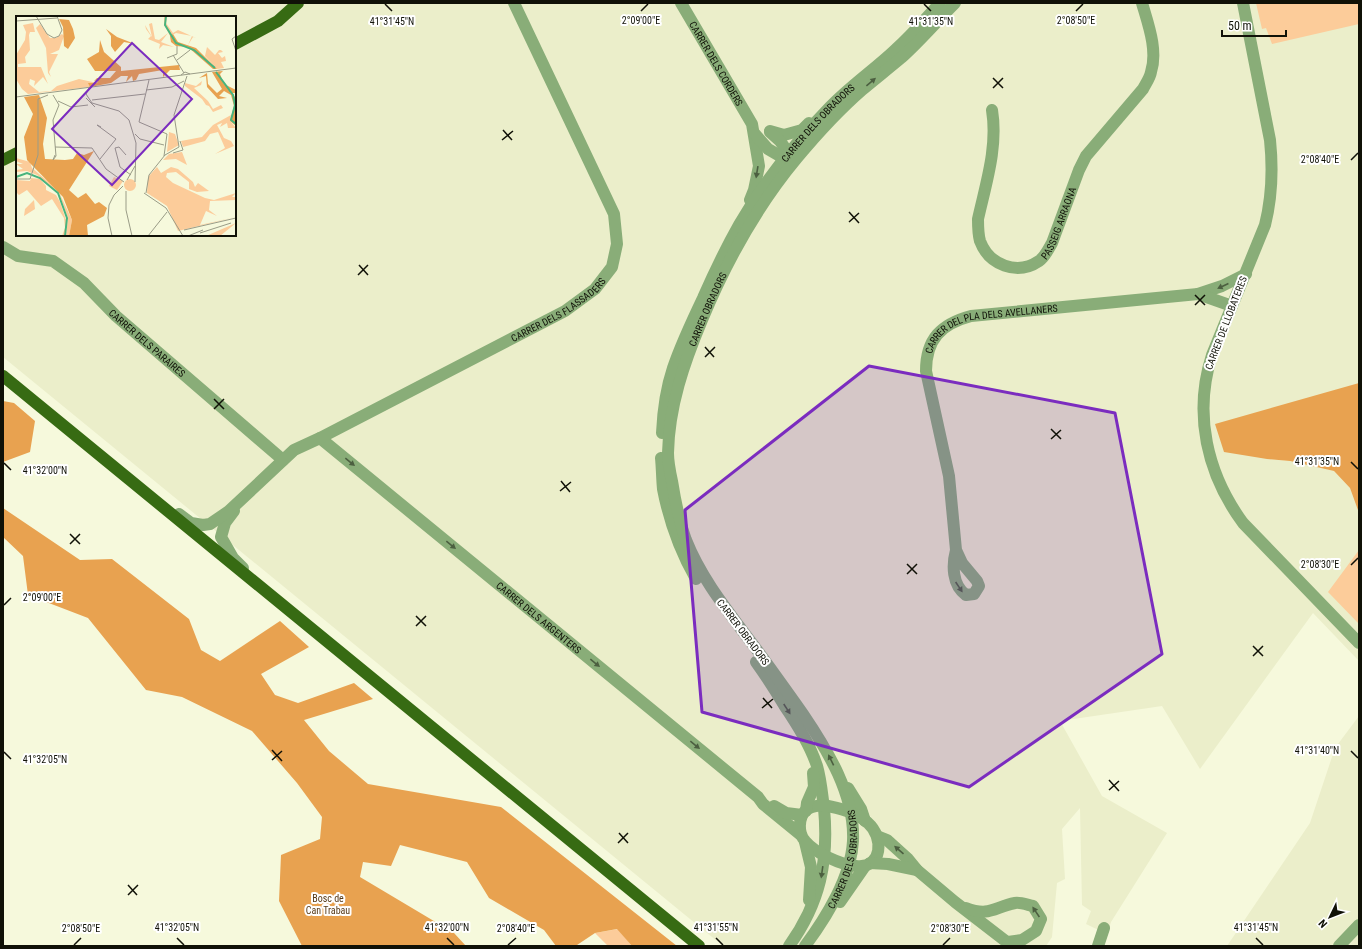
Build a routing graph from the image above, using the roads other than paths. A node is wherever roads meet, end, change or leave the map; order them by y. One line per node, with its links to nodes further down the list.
1 (298, 3): 8 (main road)
2 (514, 3): 27 (street, CARRER DELS FLASSADERS)
3 (681, 3): 13 (street, CARRER DELS CORDERS)
4 (940, 3): 9 (street, CARRER DELS OBRADORS)
5 (955, 3): 9 (street, CARRER OBRADORS)
6 (1142, 3): 12 (street, PASSEIG ARRAONA)
7 (1243, 3): 22 (street, CARRER DE LLOBATERES)
8 (236, 43)
9 (900, 52): 10 (street, CARRER OBRADORS, one-way to 9); 11 (street, CARRER DELS OBRADORS)
10 (852, 99): 16 (street); 18 (street, CARRER OBRADORS)
11 (831, 107): 14 (street); 16 (street, CARRER DELS OBRADORS)
12 (992, 110)
13 (753, 129): 14 (street); 16 (street, CARRER DELS CORDERS); 19 (street, CARRER DELS CORDERS, one-way to 19)
14 (770, 132): 16 (street)
15 (16, 154): 17 (main road)
16 (787, 156): 18 (street); 19 (street, CARRER DELS OBRADORS)
17 (3, 160)
18 (756, 214): 26 (street, CARRER OBRADORS)
19 (740, 224): 21 (street, CARRER DELS OBRADORS)
20 (3, 247): 28 (street, CARRER DELS PARAIRES)
21 (719, 264): 26 (street, CARRER DELS OBRADORS); 29 (street, CARRER DELS OBRADORS)
22 (1246, 274): 23 (street, one-way to 23); 24 (street, CARRER DE LLOBATERES)
23 (1198, 294): 24 (street, CARRER DEL PLA DELS AVELLANERS); 35 (street, CARRER DEL PLA DELS AVELLANERS)
24 (1232, 306): 41 (street, CARRER DE LLOBATERES)
25 (3, 376): 32 (main road)
26 (677, 382): 29 (street, CARRER DELS OBRADORS); 33 (street, CARRER OBRADORS)
27 (320, 438): 28 (street, CARRER DELS FLASSADERS); 45 (street, CARRER DELS ARGENTERS, one-way to 45)
28 (283, 460): 31 (street, CARRER DELS FLASSADERS)
29 (661, 464): 30 (street, CARRER DELS OBRADORS)
30 (662, 476): 33 (street, CARRER DELS OBRADORS); 34 (street, CARRER DELS OBRADORS)
31 (252, 488): 32 (street, CARRER DELS FLASSADERS); 38 (street, CARRER DELS FLASSADERS)
32 (145, 492): 38 (main road)
33 (678, 514): 34 (street, CARRER DELS OBRADORS); 36 (street, CARRER OBRADORS)
34 (678, 540): 36 (street); 39 (street, CARRER DELS OBRADORS)
35 (956, 550)
36 (695, 559): 37 (street, CARRER OBRADORS)
37 (706, 578): 39 (street, CARRER DELS OBRADORS); 40 (street, CARRER OBRADORS)
38 (257, 584): 63 (main road)
39 (707, 596): 40 (street, CARRER DELS OBRADORS); 42 (street, CARRER DELS OBRADORS)
40 (729, 612): 42 (street, CARRER OBRADORS)
41 (1359, 643)
42 (771, 676): 43 (street, CARRER DELS OBRADORS, one-way to 43); 44 (street, CARRER DELS OBRADORS, one-way to 42)
43 (814, 759): 46 (street, CARRER DELS OBRADORS); 48 (street, CARRER DELS OBRADORS)
44 (839, 778): 47 (street, CARRER DELS OBRADORS); 49 (street)
45 (758, 796): 48 (street, CARRER DELS ARGENTERS); 51 (street, CARRER DELS ARGENTERS)
46 (823, 805): 47 (street); 48 (street); 52 (street, CARRER DELS OBRADORS)
47 (850, 812): 49 (street); 53 (street, CARRER DELS OBRADORS)
48 (804, 813): 51 (street, CARRER DELS OBRADORS)
49 (865, 820): 50 (street)
50 (877, 836): 54 (street, CARRER DELS OBRADORS); 55 (street, one-way to 50)
51 (803, 838): 52 (street, CARRER DELS ARGENTERS); 57 (street, CARRER DELS OBRADORS)
52 (824, 855): 53 (street, CARRER DELS ARGENTERS); 57 (street, CARRER DELS OBRADORS, one-way to 57)
53 (848, 865): 54 (street, CARRER DELS ARGENTERS); 58 (street, CARRER DELS OBRADORS)
54 (867, 865): 55 (street, CARRER DELS ARGENTERS); 58 (street, CARRER DELS OBRADORS)
55 (917, 870): 56 (street)
56 (959, 905): 61 (street, one-way to 56); 62 (street)
57 (807, 916): 64 (street, CARRER DELS OBRADORS)
58 (822, 921): 65 (street, CARRER DELS OBRADORS)
59 (1359, 925): 68 (street)
60 (1104, 928): 67 (street)
61 (1036, 931): 62 (street); 66 (street)
62 (1010, 944)
63 (699, 946)
64 (788, 946)
65 (805, 946)
66 (1034, 946)
67 (1098, 946)
68 (1339, 946)

